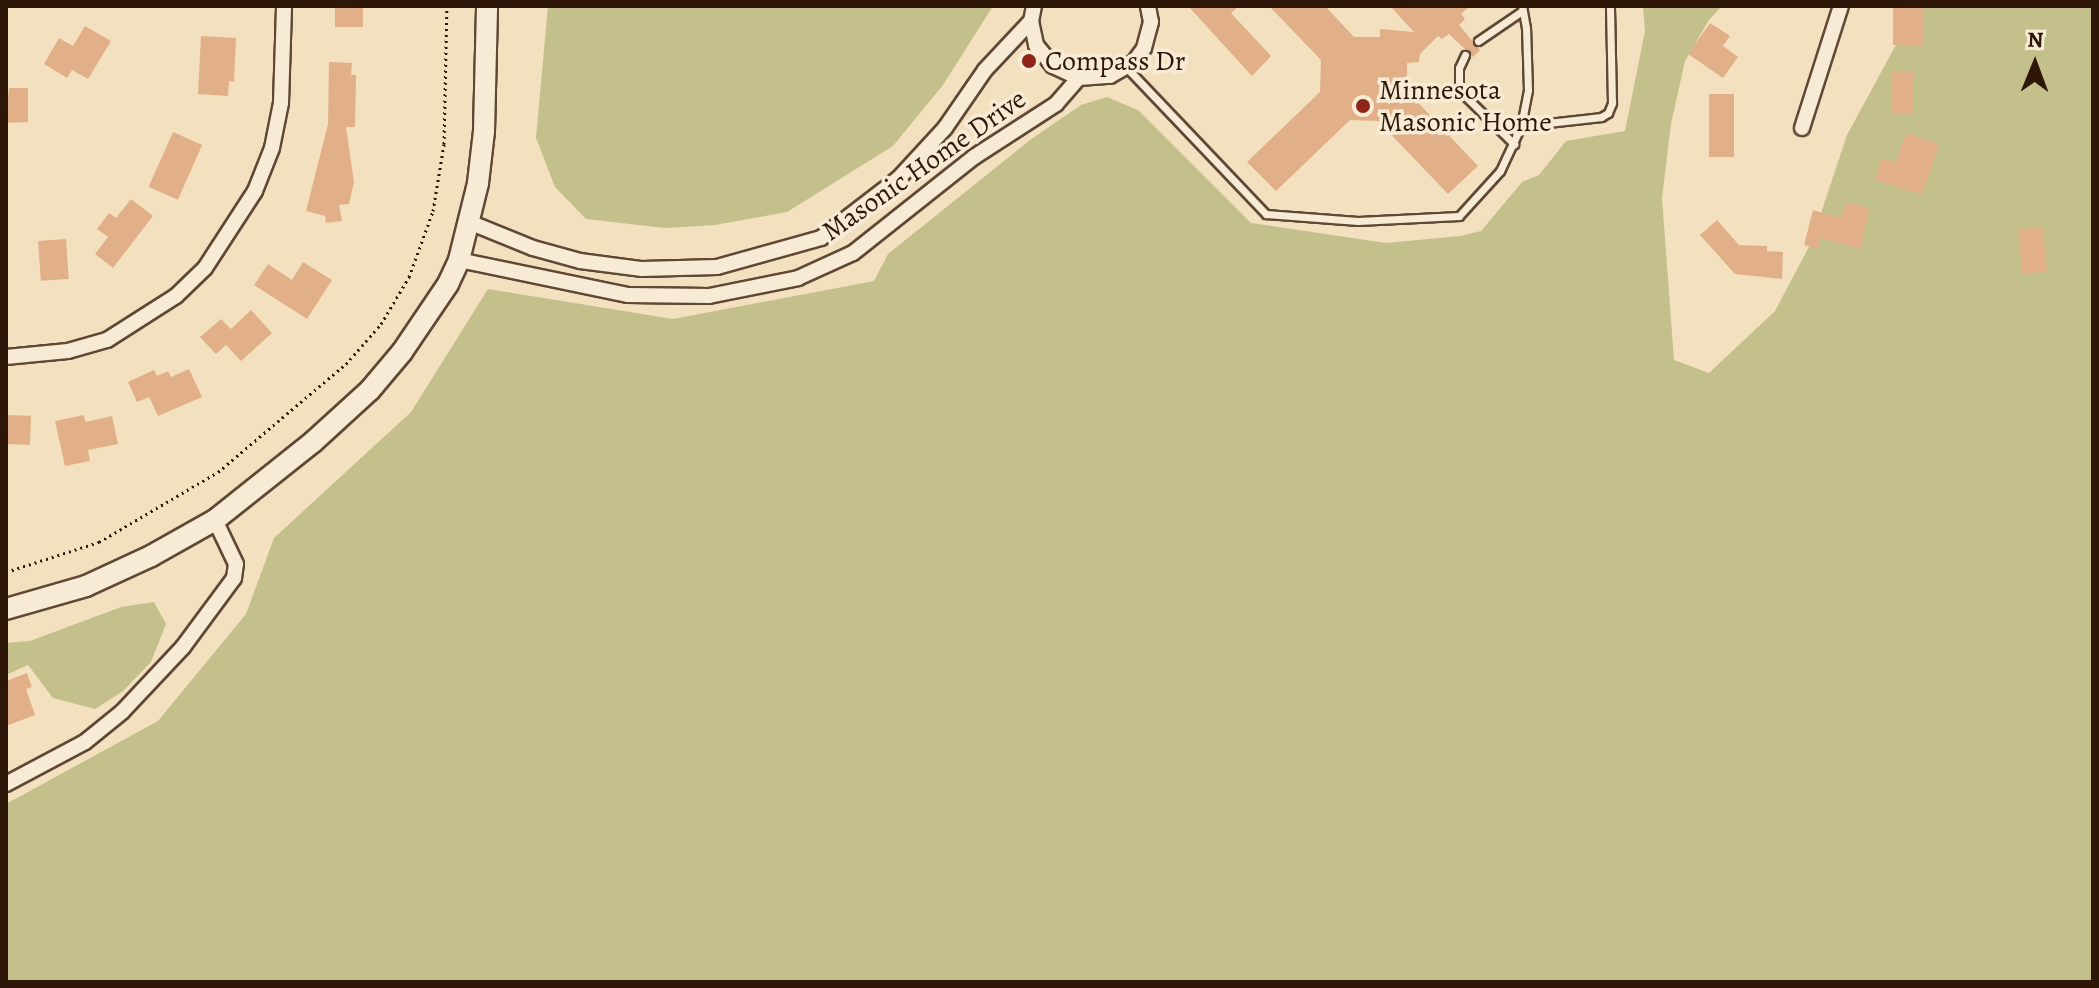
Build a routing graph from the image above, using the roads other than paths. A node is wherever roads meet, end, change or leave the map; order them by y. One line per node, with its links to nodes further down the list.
1 (284, 6): 18 (street)
2 (487, 6): 16 (street)
3 (1034, 6): 8 (street)
4 (1148, 6): 11 (street)
5 (1610, 6): 13 (lane)
6 (1841, 6): 14 (street)
7 (1522, 8): 9 (lane); 13 (lane)
8 (1031, 21): 12 (street); 16 (street, Masonic Home Drive)
9 (1478, 41)
10 (1465, 55): 15 (lane)
11 (1126, 67): 12 (street); 15 (lane)
12 (1079, 78): 17 (street, Masonic Home Drive)
13 (1521, 126): 15 (lane)
14 (1802, 128)
15 (1514, 144)
16 (469, 222): 17 (street)
17 (459, 260): 19 (street)
18 (6, 357)
19 (215, 520): 20 (street); 21 (street)
20 (6, 609)
21 (6, 784)

